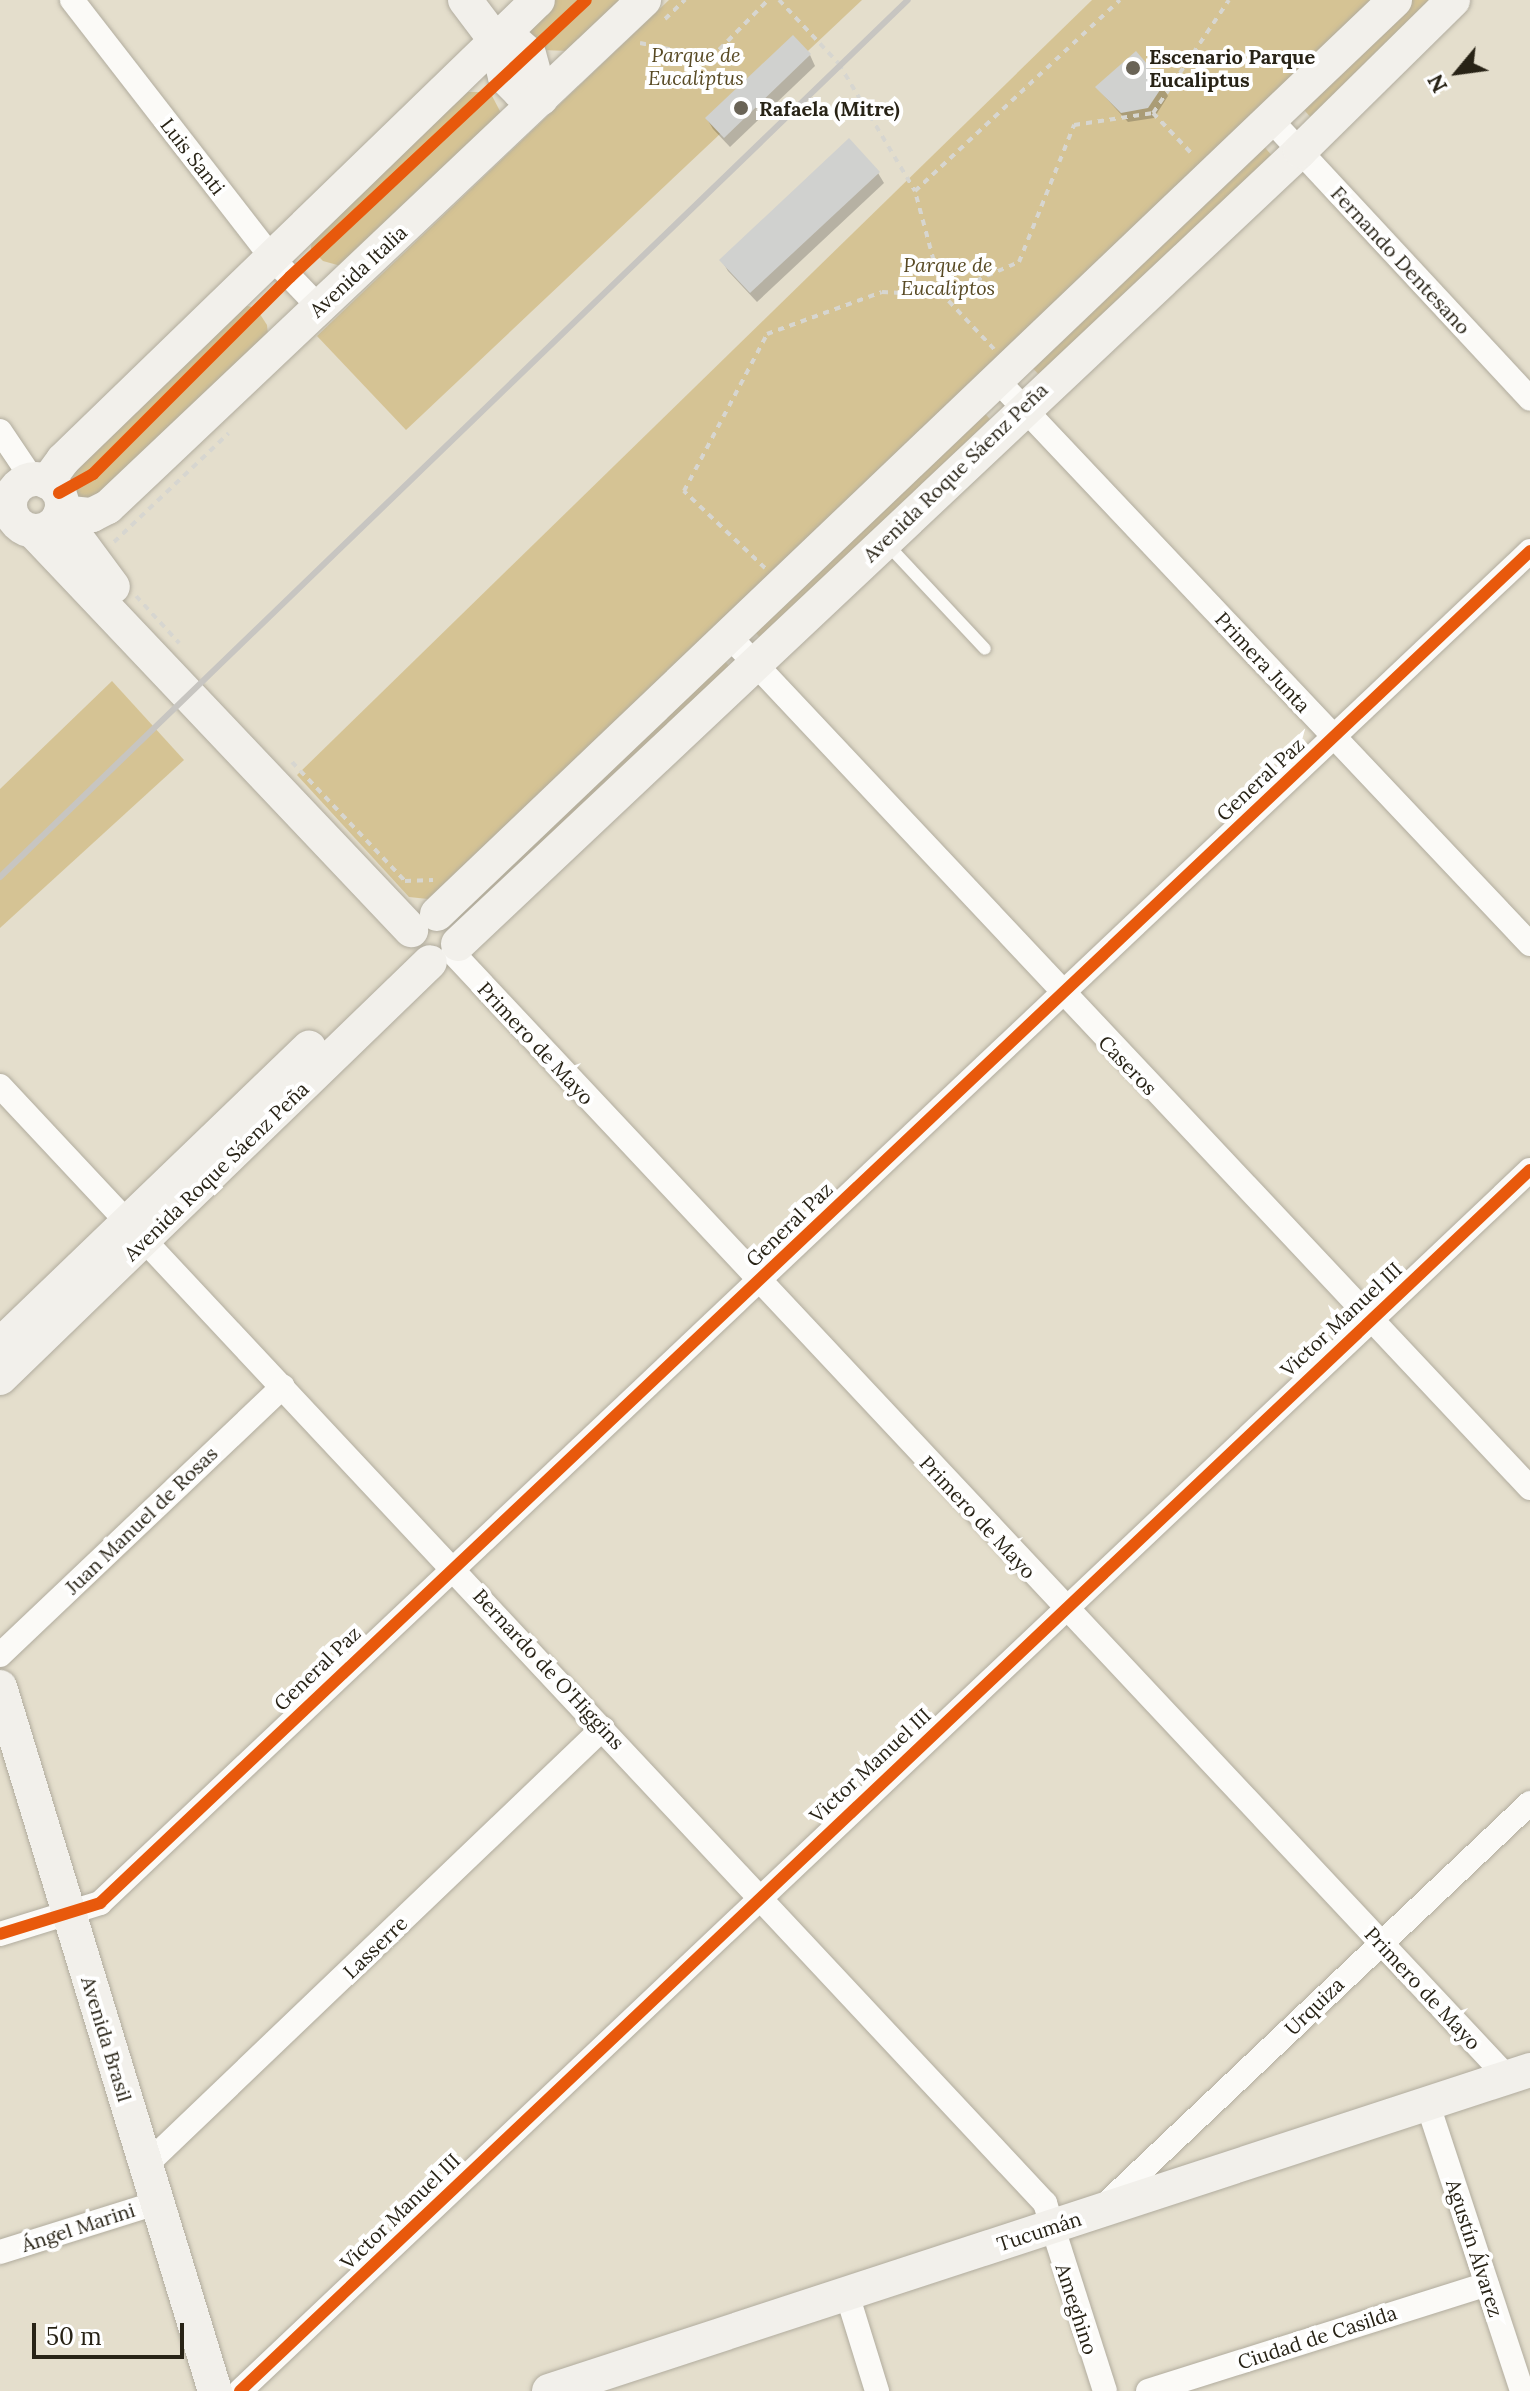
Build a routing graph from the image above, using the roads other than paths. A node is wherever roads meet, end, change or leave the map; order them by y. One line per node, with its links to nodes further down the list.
1 (72, 0): 11 (street, Luis Santi)
2 (465, 0): 7 (street)
3 (538, 0): 7 (street)
4 (1395, 0): 9 (street, Avenida Roque Sáenz Peña)
5 (1453, 0): 10 (street, Avenida Roque Sáenz Peña)
6 (653, 18): 8 (street, Avenida Italia)
7 (496, 41): 8 (street); 11 (street)
8 (541, 98): 12 (street, Avenida Italia)
9 (1272, 121): 10 (street, Fernando Dentesano); 13 (street, Avenida Roque Sáenz Peña)
10 (1300, 151): 14 (street, Fernando Dentesano); 15 (street, Avenida Roque Sáenz Peña)
11 (272, 258): 12 (street, Luis Santi); 17 (street)
12 (319, 307): 17 (street, Avenida Italia)
13 (992, 372): 15 (street, Primera Junta); 20 (street, Avenida Roque Sáenz Peña)
14 (1530, 399)
15 (1022, 408): 18 (street, Avenida Roque Sáenz Peña); 23 (street, Primera Junta)
16 (0, 431): 17 (street, Primero de Mayo)
17 (34, 497): 24 (street, Primero de Mayo)
18 (883, 540): 21 (lane); 22 (street, Avenida Roque Sáenz Peña)
19 (1530, 551): 23 (street, General Paz)
20 (730, 637): 22 (street, Caseros); 24 (street, Avenida Roque Sáenz Peña)
21 (985, 649)
22 (756, 665): 24 (street, Avenida Roque Sáenz Peña); 26 (street, Caseros)
23 (1334, 737): 25 (street, Primera Junta); 26 (street, General Paz)
24 (432, 938): 29 (street, Avenida Roque Sáenz Peña); 30 (street, Primero de Mayo)
25 (1530, 944)
26 (1060, 993): 30 (street, General Paz); 31 (street, Caseros)
27 (0, 1086): 29 (street, Bernardo de O'Higgins)
28 (1530, 1170): 31 (street, Victor Manuel III)
29 (138, 1231): 32 (street, Avenida Roque Sáenz Peña); 33 (street, Avenida Roque Sáenz Peña); 34 (street, Bernardo de O'Higgins)
30 (757, 1282): 36 (street, General Paz); 37 (street, Primero de Mayo)
31 (1370, 1319): 35 (street, Caseros); 37 (street, Victor Manuel III)
32 (0, 1345)
33 (0, 1378)
34 (283, 1386): 36 (street, Bernardo de O'Higgins); 38 (street, Juan Manuel de Rosas)
35 (1530, 1488)
36 (453, 1567): 40 (street, Bernardo de O'Higgins); 43 (street, General Paz)
37 (1064, 1609): 42 (street, Victor Manuel III); 45 (street, Primero de Mayo)
38 (0, 1655)
39 (0, 1687): 43 (street, Avenida Brasil)
40 (603, 1728): 42 (street, Bernardo de O'Higgins); 48 (street, Lasserre)
41 (1530, 1803): 45 (street, Urquiza)
42 (761, 1896): 51 (street, Bernardo de O'Higgins); 56 (street, Victor Manuel III)
43 (69, 1915): 44 (street, General Paz); 48 (street, Avenida Brasil)
44 (0, 1934)
45 (1380, 1943): 46 (street, Primero de Mayo); 50 (street, Urquiza)
46 (1519, 2074): 47 (street, Tucumán)
47 (1428, 2105): 50 (street, Tucumán); 53 (street, Agustín Álvarez)
48 (146, 2165): 49 (street, Avenida Brasil)
49 (156, 2203): 52 (street, Ángel Marini); 55 (street, Avenida Brasil)
50 (1099, 2211): 51 (street, Tucumán)
51 (1055, 2225): 54 (street, Tucumán); 59 (street, Ameghino)
52 (0, 2252)
53 (1487, 2284): 60 (street, Ciudad de Casilda); 61 (street, Agustín Álvarez)
54 (847, 2294): 57 (street, Tucumán); 58 (street)
55 (215, 2391)
56 (240, 2391)
57 (549, 2391)
58 (877, 2391)
59 (1105, 2391)
60 (1148, 2391)
61 (1522, 2391)

